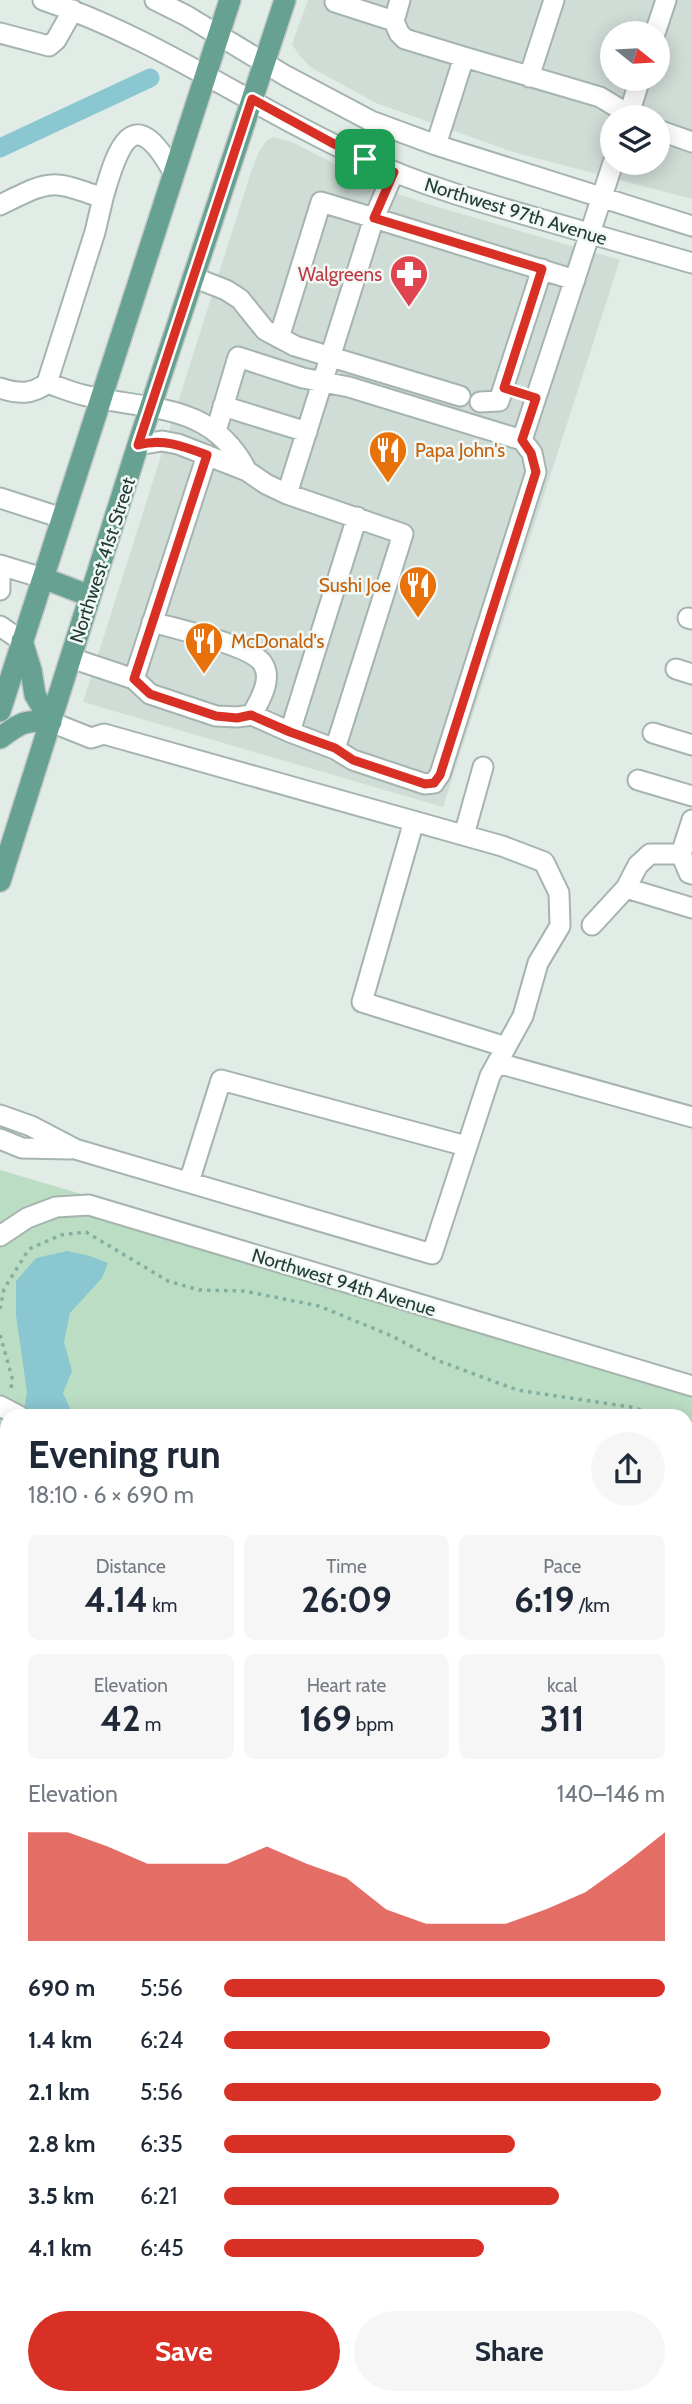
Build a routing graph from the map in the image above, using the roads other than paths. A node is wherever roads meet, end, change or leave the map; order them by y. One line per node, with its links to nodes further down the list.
1 (43, 0): 9 (street, Northwest 97th Avenue)
2 (155, 0): 13 (street, Northwest 97th Avenue)
3 (230, 0): 13 (main road)
4 (285, 0): 15 (main road, Northwest 41st Street)
5 (336, 0): 10 (street)
6 (400, 0): 10 (street)
7 (554, 0): 17 (street)
8 (666, 0): 11 (street)
9 (73, 10): 12 (street); 16 (street, Northwest 97th Avenue)
10 (394, 21): 14 (street)
11 (659, 21)
12 (0, 33)
13 (218, 35): 15 (street, Northwest 97th Avenue); 16 (main road)
14 (464, 57): 17 (street); 22 (street)
15 (264, 63): 18 (main road, Northwest 41st Street); 22 (street, Northwest 97th Avenue)
16 (206, 74): 18 (street, Northwest 97th Avenue); 23 (main road)
17 (529, 77): 19 (street)
18 (252, 99): 24 (street, Northwest 97th Avenue); 34 (main road, Northwest 41st Street)
19 (613, 105)
20 (670, 134): 21 (street)
21 (692, 142)
22 (436, 145): 26 (street, Northwest 97th Avenue)
23 (173, 172): 27 (street); 43 (main road)
24 (394, 172): 29 (street); 31 (street, Northwest 97th Avenue)
25 (609, 175): 26 (street)
26 (602, 197): 30 (street, Northwest 97th Avenue); 31 (street)
27 (103, 198): 28 (street); 39 (street)
28 (0, 205)
29 (374, 218): 33 (street); 36 (street); 37 (street)
30 (692, 226)
31 (590, 233): 32 (street, Northwest 97th Avenue); 35 (street)
32 (692, 263)
33 (542, 269): 35 (street); 41 (street)
34 (193, 277): 36 (street); 47 (main road, Northwest 41st Street)
35 (575, 280): 44 (street)
36 (279, 338): 37 (street)
37 (330, 358): 38 (street); 42 (street)
38 (323, 381): 46 (street); 49 (street); 50 (street)
39 (47, 383): 40 (street); 43 (street)
40 (0, 388)
41 (504, 388): 44 (street); 45 (street)
42 (460, 396)
43 (101, 398): 47 (street); 57 (main road)
44 (536, 398): 50 (street)
45 (480, 402)
46 (223, 406): 48 (street); 49 (street)
47 (150, 407): 48 (street); 51 (main road, Northwest 41st Street)
48 (216, 431): 53 (street)
49 (307, 432): 54 (street)
50 (522, 440): 76 (street)
51 (138, 445): 52 (street); 62 (main road, Northwest 41st Street)
52 (207, 455): 53 (street); 63 (street)
53 (247, 471): 54 (street)
54 (288, 494): 56 (street)
55 (0, 498): 57 (street)
56 (357, 517): 72 (street); 76 (street)
57 (62, 519): 60 (main road)
58 (0, 565): 60 (street)
59 (0, 575): 61 (street)
60 (43, 578): 62 (main road); 65 (main road)
61 (0, 590)
62 (90, 596): 66 (main road, Northwest 41st Street)
63 (152, 622): 68 (street); 70 (street)
64 (0, 626): 65 (street)
65 (22, 641): 67 (main road); 71 (main road)
66 (71, 658): 68 (street); 71 (main road, Northwest 41st Street)
67 (6, 677): 69 (main road)
68 (134, 679): 70 (street)
69 (0, 711)
70 (251, 715): 72 (street)
71 (51, 722): 74 (main road); 81 (street); 85 (main road, Northwest 41st Street)
72 (290, 732): 76 (street)
73 (653, 733): 75 (street)
74 (0, 738)
75 (692, 745)
76 (335, 748)
77 (483, 767): 82 (street)
78 (638, 780): 79 (street)
79 (692, 796)
80 (692, 820): 83 (street)
81 (414, 821): 82 (street); 89 (street)
82 (464, 835): 89 (street)
83 (681, 854): 84 (street); 86 (street)
84 (692, 874)
85 (0, 881)
86 (626, 888): 87 (street); 88 (street)
87 (692, 908)
88 (592, 925)
89 (502, 1055): 91 (street); 93 (street)
90 (0, 1115): 94 (street)
91 (692, 1117)
92 (0, 1139): 94 (street)
93 (466, 1146): 95 (street); 95 (street)
94 (75, 1149): 95 (street)
95 (189, 1182)
96 (0, 1236): 97 (street, Northwest 94th Avenue)
97 (692, 1386)

